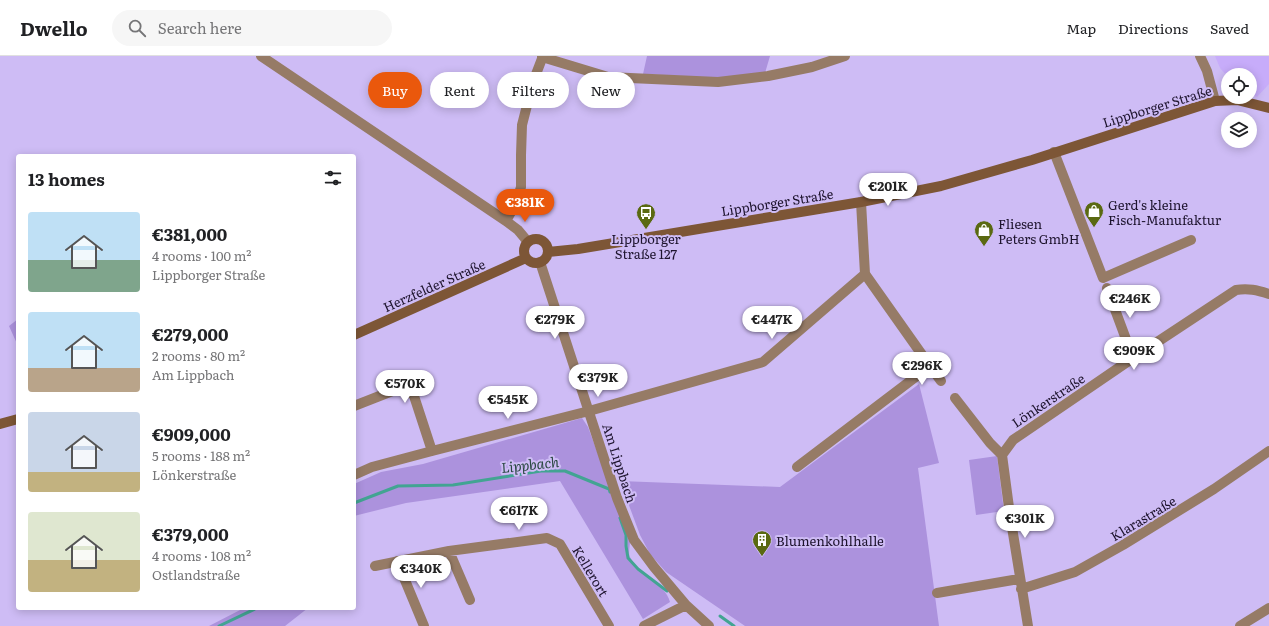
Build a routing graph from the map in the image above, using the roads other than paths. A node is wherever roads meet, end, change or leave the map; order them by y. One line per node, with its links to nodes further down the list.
1 (261, 56): 9 (street)
2 (845, 56): 4 (street)
3 (1200, 56): 5 (street)
4 (542, 57): 9 (street)
5 (1215, 101): 6 (main road, Lippborger Straße); 7 (main road, Lippborger Straße)
6 (1269, 108)
7 (1054, 152): 8 (main road, Lippborger Straße); 10 (street)
8 (861, 202): 12 (main road, Lippborger Straße); 15 (street)
9 (506, 220): 11 (street)
10 (1190, 240)
11 (528, 242): 12 (main road); 13 (main road)
12 (548, 252): 14 (main road)
13 (526, 258): 14 (main road); 18 (main road, Herzfelder Straße)
14 (540, 262): 24 (street, Am Lippbach)
15 (865, 274): 20 (street); 24 (street)
16 (1107, 288): 19 (street)
17 (1269, 294): 19 (street, Lönkerstraße)
18 (356, 334)
19 (1133, 358): 29 (street, Lönkerstraße)
20 (930, 366): 21 (street); 30 (street)
21 (941, 380)
22 (955, 398): 29 (street)
23 (356, 405): 27 (street)
24 (589, 412): 27 (street); 39 (street, Am Lippbach)
25 (16, 420): 26 (main road)
26 (0, 424)
27 (432, 451): 31 (street)
28 (1269, 451): 36 (street, Klarastraße)
29 (1002, 455): 35 (street)
30 (797, 467)
31 (356, 474)
32 (449, 551): 33 (street, Kellerort); 38 (street); 42 (street, Kellerort)
33 (397, 561): 34 (street, Kellerort); 41 (street)
34 (375, 566)
35 (1019, 579): 36 (street); 37 (street)
36 (1021, 589): 45 (street)
37 (937, 593)
38 (470, 600)
39 (686, 605): 43 (street); 44 (street, Am Lippbach)
40 (1269, 608): 46 (street)
41 (424, 626)
42 (609, 626)
43 (644, 626)
44 (709, 626)
45 (1028, 626)
46 (1240, 626)

